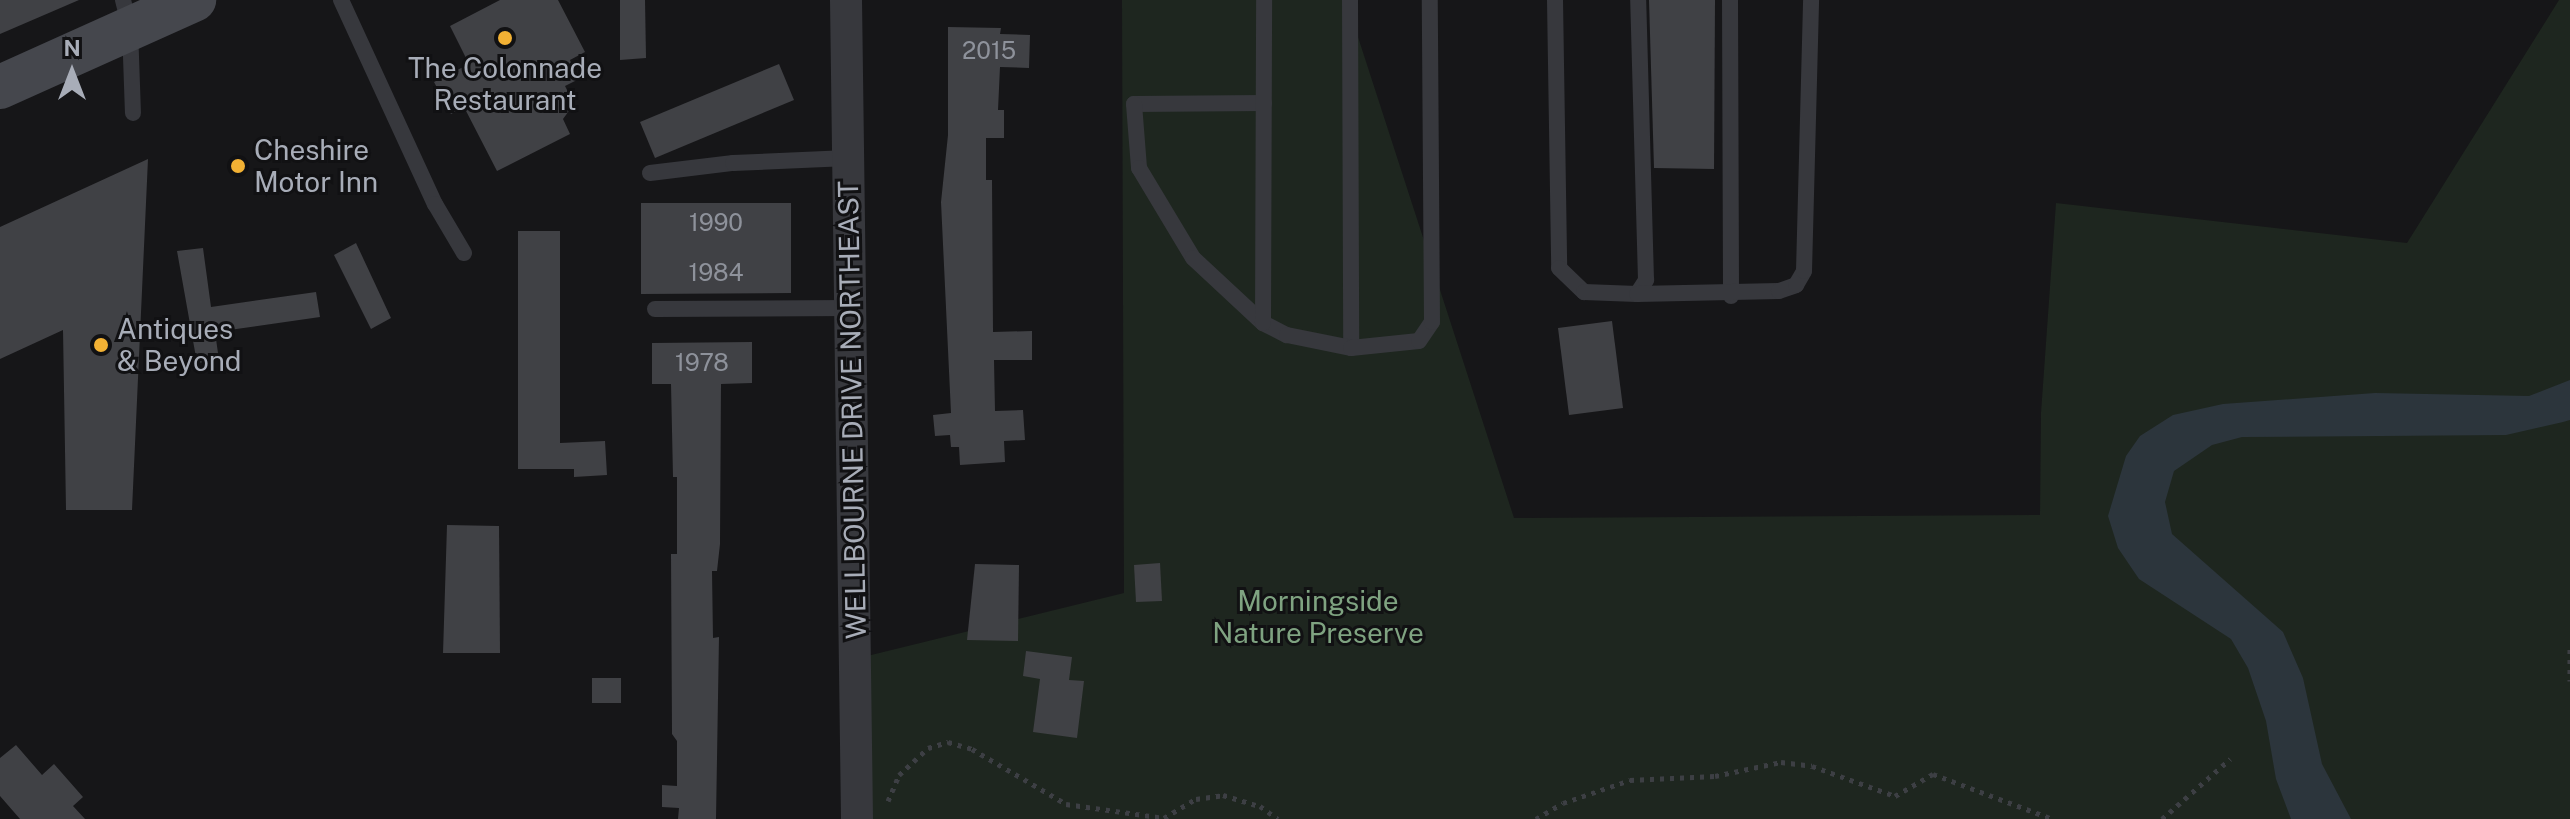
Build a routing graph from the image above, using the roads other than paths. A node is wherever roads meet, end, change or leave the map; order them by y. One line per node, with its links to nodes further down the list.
1 (194, 0): 11 (main road)
2 (341, 0): 17 (lane)
3 (846, 0): 15 (street, WELLBOURNE DRIVE NORTHEAST)
4 (1264, 0): 13 (lane)
5 (1350, 0): 23 (lane)
6 (1430, 0): 23 (lane)
7 (1555, 0): 18 (lane)
8 (1638, 0): 18 (lane)
9 (1730, 0): 19 (lane)
10 (1811, 0): 19 (lane)
11 (127, 14): 12 (main road); 14 (lane)
12 (0, 87)
13 (1264, 103): 22 (lane); 22 (lane)
14 (133, 113)
15 (848, 158): 16 (lane); 20 (street, WELLBOURNE DRIVE NORTHEAST)
16 (650, 173)
17 (464, 253)
18 (1637, 294): 19 (lane)
19 (1731, 296)
20 (850, 308): 21 (lane); 24 (street, WELLBOURNE DRIVE NORTHEAST)
21 (655, 309)
22 (1263, 323): 23 (lane)
23 (1351, 348)
24 (870, 815)

